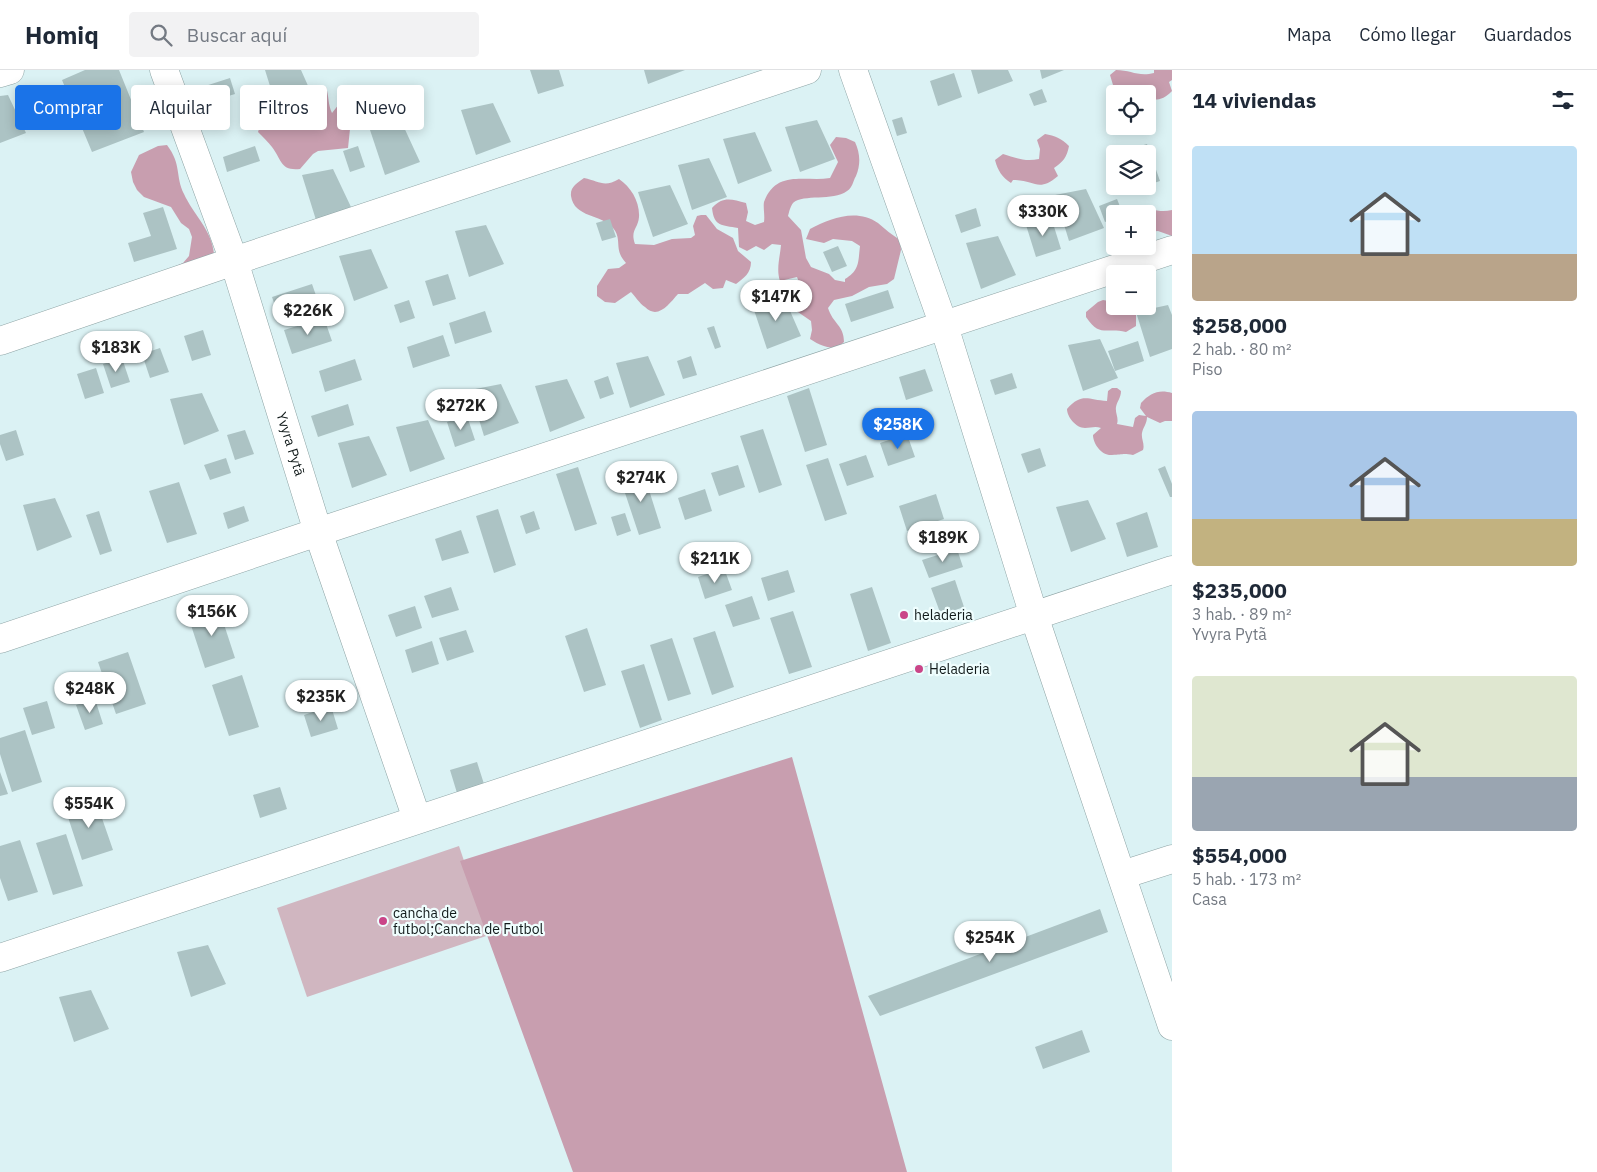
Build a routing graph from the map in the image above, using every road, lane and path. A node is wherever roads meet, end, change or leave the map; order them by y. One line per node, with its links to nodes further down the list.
1 (10, 70): 5 (street)
2 (164, 70): 7 (street, Yvyra Pytã)
3 (807, 70): 7 (street)
4 (853, 70): 8 (street)
5 (0, 74)
6 (1172, 250): 8 (street)
7 (234, 261): 9 (street); 10 (street, Yvyra Pytã)
8 (944, 326): 10 (street); 12 (street)
9 (0, 341)
10 (318, 532): 13 (street); 14 (street, Yvyra Pytã)
11 (1172, 570): 12 (street)
12 (1034, 616): 14 (street); 16 (street)
13 (0, 640)
14 (417, 819): 17 (street)
15 (1172, 858): 16 (street)
16 (1122, 875): 18 (street)
17 (0, 958)
18 (1172, 1026)

